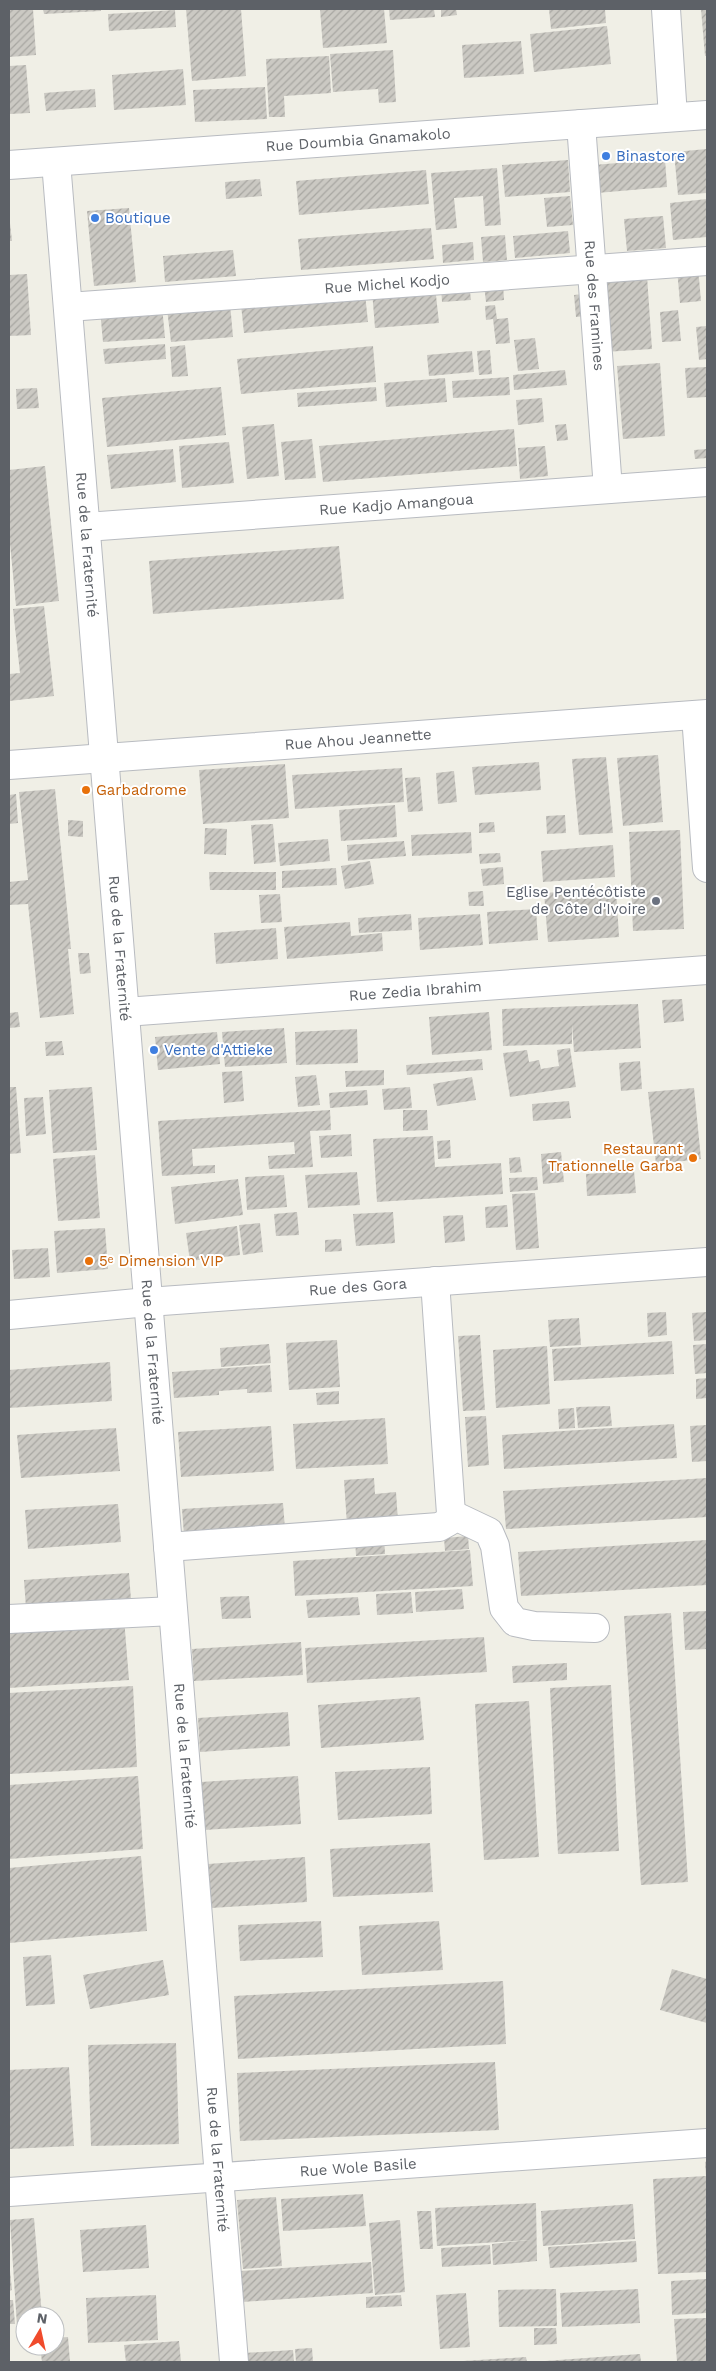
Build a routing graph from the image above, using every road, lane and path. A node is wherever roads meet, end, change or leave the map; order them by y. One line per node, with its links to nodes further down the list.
1 (666, 9): 3 (street)
2 (707, 115): 3 (street, Rue Doumbia Gnamakolo)
3 (674, 117): 4 (street, Rue Doumbia Gnamakolo)
4 (581, 124): 5 (street, Rue Doumbia Gnamakolo); 8 (street, Rue des Framines)
5 (56, 162): 6 (street, Rue Doumbia Gnamakolo); 9 (street, Rue de la Fraternité)
6 (9, 165)
7 (707, 261): 8 (street, Rue Michel Kodjo)
8 (592, 269): 9 (street, Rue Michel Kodjo); 11 (street, Rue des Framines)
9 (68, 307): 12 (street, Rue de la Fraternité)
10 (707, 482): 11 (street, Rue Kadjo Amangoua)
11 (608, 489): 12 (street, Rue Kadjo Amangoua)
12 (86, 527): 14 (street, Rue de la Fraternité)
13 (702, 715): 14 (street, Rue Ahou Jeannette); 16 (street)
14 (104, 758): 15 (street, Rue Ahou Jeannette); 18 (street, Rue de la Fraternité)
15 (9, 765)
16 (707, 868)
17 (707, 970): 18 (street, Rue Zedia Ibrahim)
18 (125, 1012): 21 (street, Rue de la Fraternité)
19 (707, 1262): 20 (street, Rue des Gora)
20 (436, 1281): 21 (street, Rue des Gora); 23 (street)
21 (148, 1302): 22 (street, Rue des Gora); 24 (street, Rue de la Fraternité)
22 (9, 1315)
23 (451, 1514): 24 (street); 27 (street)
24 (168, 1547): 25 (street, Rue de la Fraternité)
25 (173, 1611): 26 (street); 29 (street, Rue de la Fraternité)
26 (9, 1620)
27 (595, 1628)
28 (707, 2144): 29 (street, Rue Wole Basile)
29 (219, 2177): 30 (street, Rue Wole Basile); 31 (street, Rue de la Fraternité)
30 (9, 2192)
31 (234, 2362)

